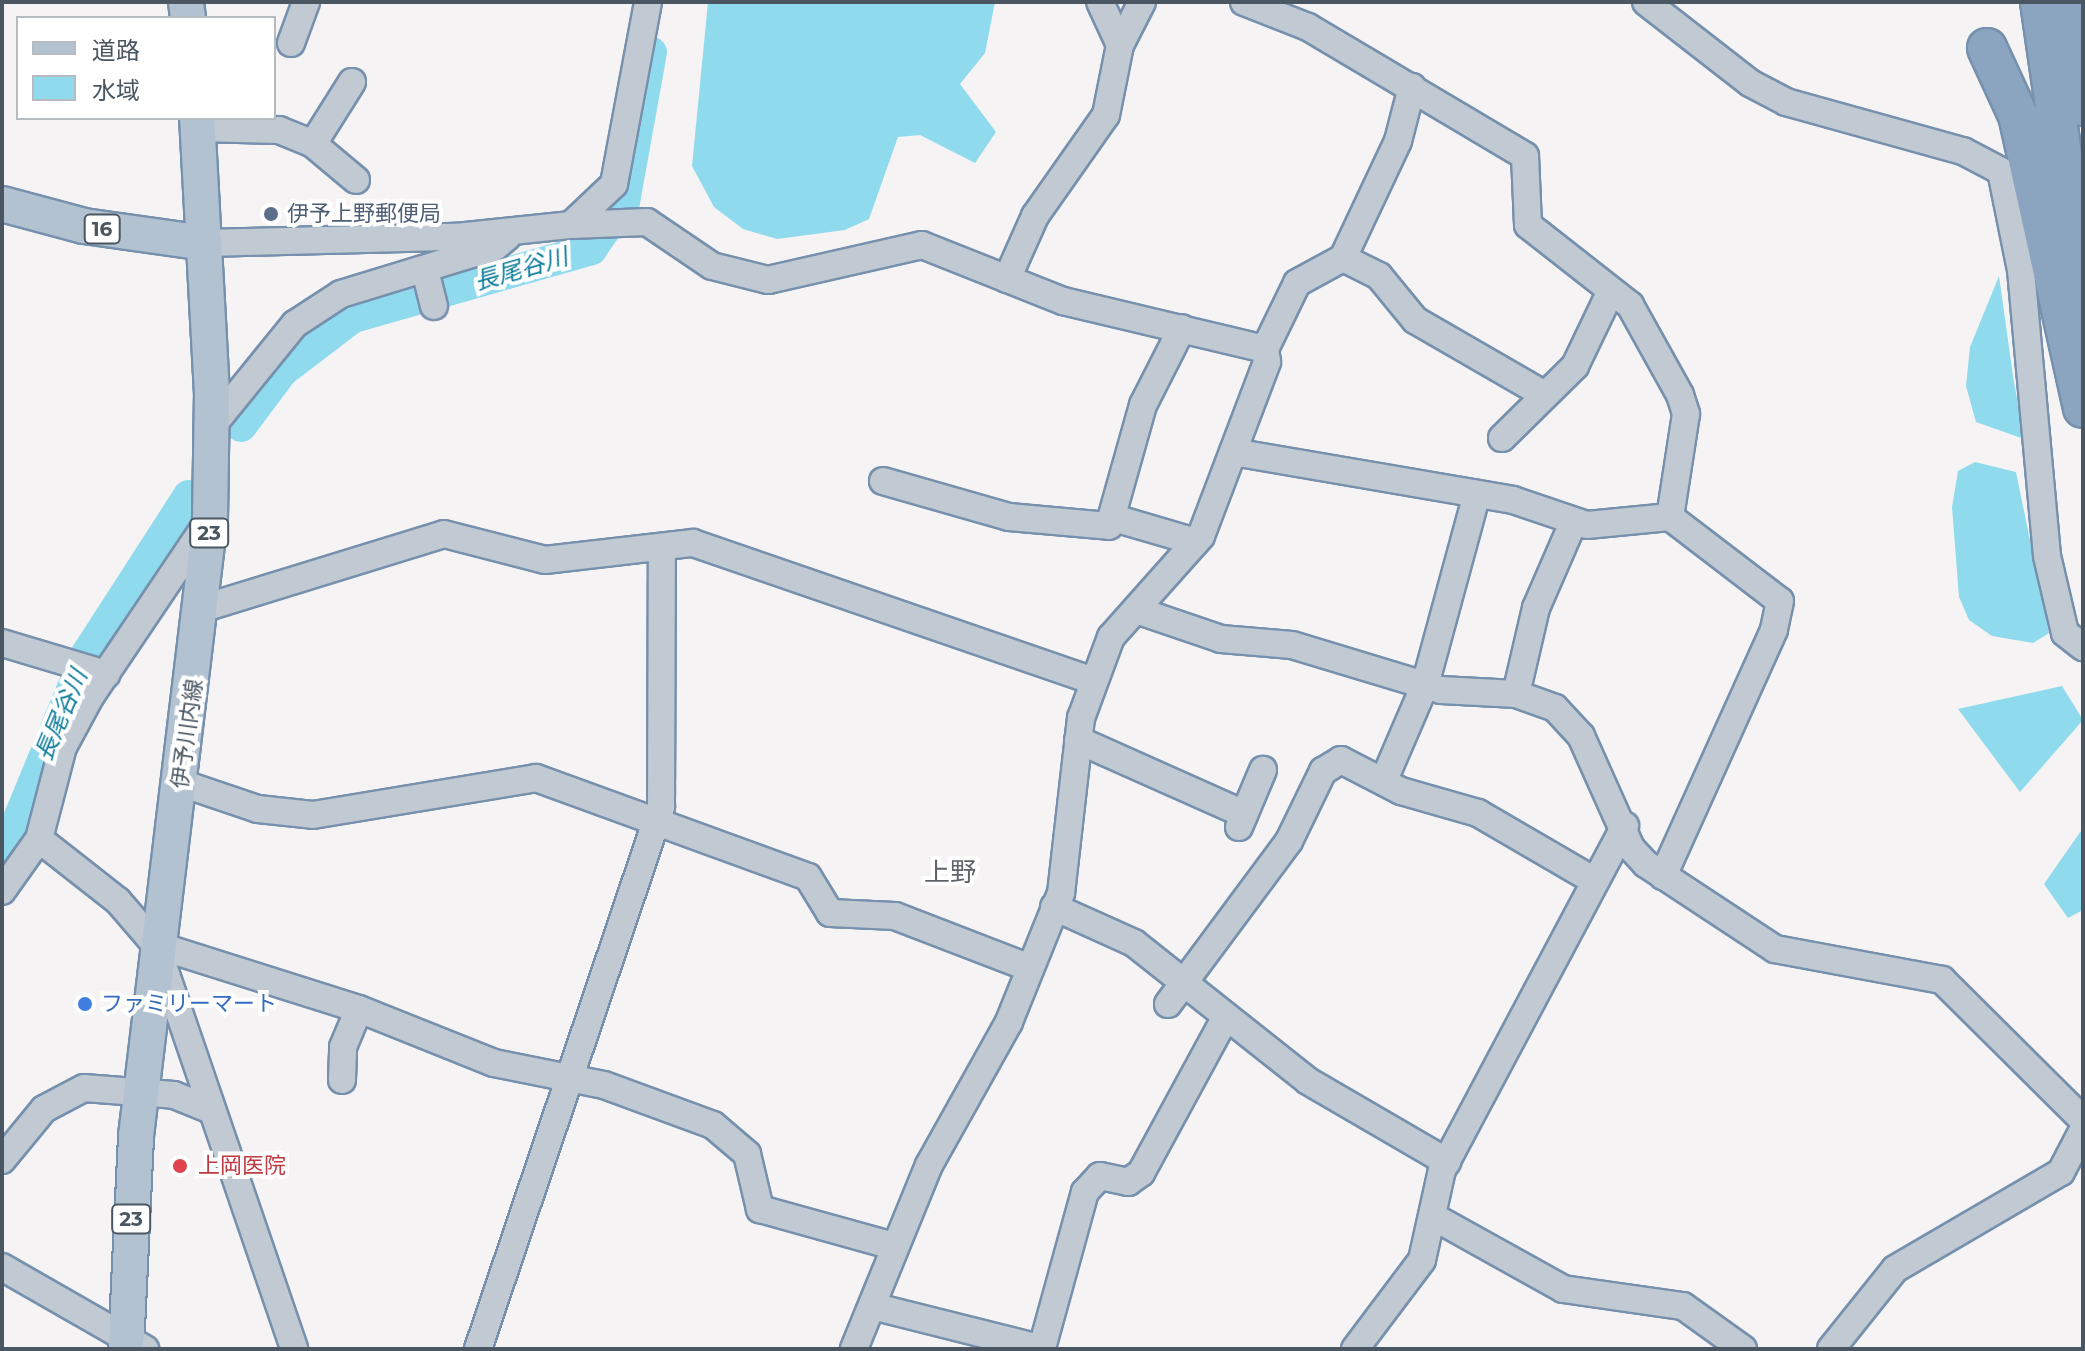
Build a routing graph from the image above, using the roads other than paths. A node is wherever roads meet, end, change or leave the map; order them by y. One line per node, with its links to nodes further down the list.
1 (306, 2): 9 (street)
2 (648, 2): 20 (street)
3 (1100, 2): 10 (street)
4 (1142, 2): 10 (street)
5 (1244, 2): 13 (street)
6 (1646, 2): 47 (street)
7 (2040, 2): 27 (highway)
8 (2069, 2): 14 (highway)
9 (291, 43)
10 (1120, 45): 25 (street)
11 (1987, 48): 32 (highway)
12 (352, 82): 17 (street)
13 (1412, 87): 23 (street); 26 (street)
14 (2083, 106)
15 (197, 123): 16 (street); 22 (main road, 伊予川内線 / 23)
16 (260, 124): 17 (street)
17 (313, 144): 18 (street)
18 (356, 180)
19 (2, 204): 22 (main road, 16)
20 (583, 225): 21 (street); 25 (street)
21 (514, 231): 22 (street); 24 (street)
22 (205, 243): 33 (main road, 伊予川内線 / 23)
23 (1343, 258): 30 (street); 31 (street)
24 (425, 270): 28 (street); 33 (street)
25 (1007, 279): 29 (street)
26 (1611, 291): 31 (street); 38 (street)
27 (2083, 301)
28 (434, 306)
29 (1182, 328): 30 (street); 39 (street)
30 (1265, 349): 35 (street)
31 (1545, 395): 34 (street)
32 (2083, 408)
33 (212, 426): 40 (main road, 伊予川内線 / 23)
34 (1502, 438)
35 (1233, 452): 37 (street); 42 (street)
36 (883, 481): 39 (street)
37 (1477, 494): 41 (street); 50 (street)
38 (1670, 517): 41 (street); 59 (street)
39 (1114, 518): 42 (street)
40 (210, 519): 44 (main road, 伊予川内線 / 23); 48 (street)
41 (1573, 523): 51 (street)
42 (1196, 542): 45 (street)
43 (662, 547): 44 (street); 49 (street); 56 (street)
44 (204, 608): 55 (main road, 伊予川内線 / 23)
45 (1136, 610): 49 (street); 50 (street)
46 (2, 643): 48 (street)
47 (2083, 647)
48 (100, 672): 58 (street)
49 (1093, 681): 52 (street)
50 (1425, 685): 51 (street); 54 (street)
51 (1516, 694): 57 (street)
52 (1078, 740): 53 (street); 62 (street)
53 (1263, 770)
54 (1384, 780): 60 (street); 65 (street)
55 (181, 783): 56 (street); 63 (main road, 伊予川内線 / 23)
56 (657, 820): 64 (street); 68 (street)
57 (1625, 826): 59 (street); 60 (street)
58 (39, 839): 61 (street); 63 (street)
59 (1663, 876): 72 (street)
60 (1595, 881): 75 (street)
61 (2, 891)
62 (1054, 907): 64 (street); 65 (street)
63 (156, 945): 66 (street); 70 (main road, 伊予川内線 / 23); 71 (street)
64 (1030, 968): 77 (street)
65 (1177, 996): 67 (street)
66 (359, 1009): 68 (street); 69 (street)
67 (1224, 1020): 75 (street); 84 (street)
68 (572, 1078): 77 (street); 82 (street)
69 (342, 1080)
70 (141, 1090): 71 (street); 74 (street); 80 (main road, 伊予川内線 / 23)
71 (209, 1109): 81 (street)
72 (2083, 1120)
73 (2083, 1130): 87 (street)
74 (2, 1160)
75 (1447, 1162): 76 (street)
76 (1432, 1216): 85 (street); 86 (street)
77 (893, 1246): 79 (street)
78 (2, 1267): 80 (street)
79 (872, 1306): 83 (street); 84 (street)
80 (132, 1345)
81 (294, 1349)
82 (478, 1349)
83 (854, 1349)
84 (1042, 1349)
85 (1355, 1349)
86 (1743, 1349)
87 (1831, 1349)

